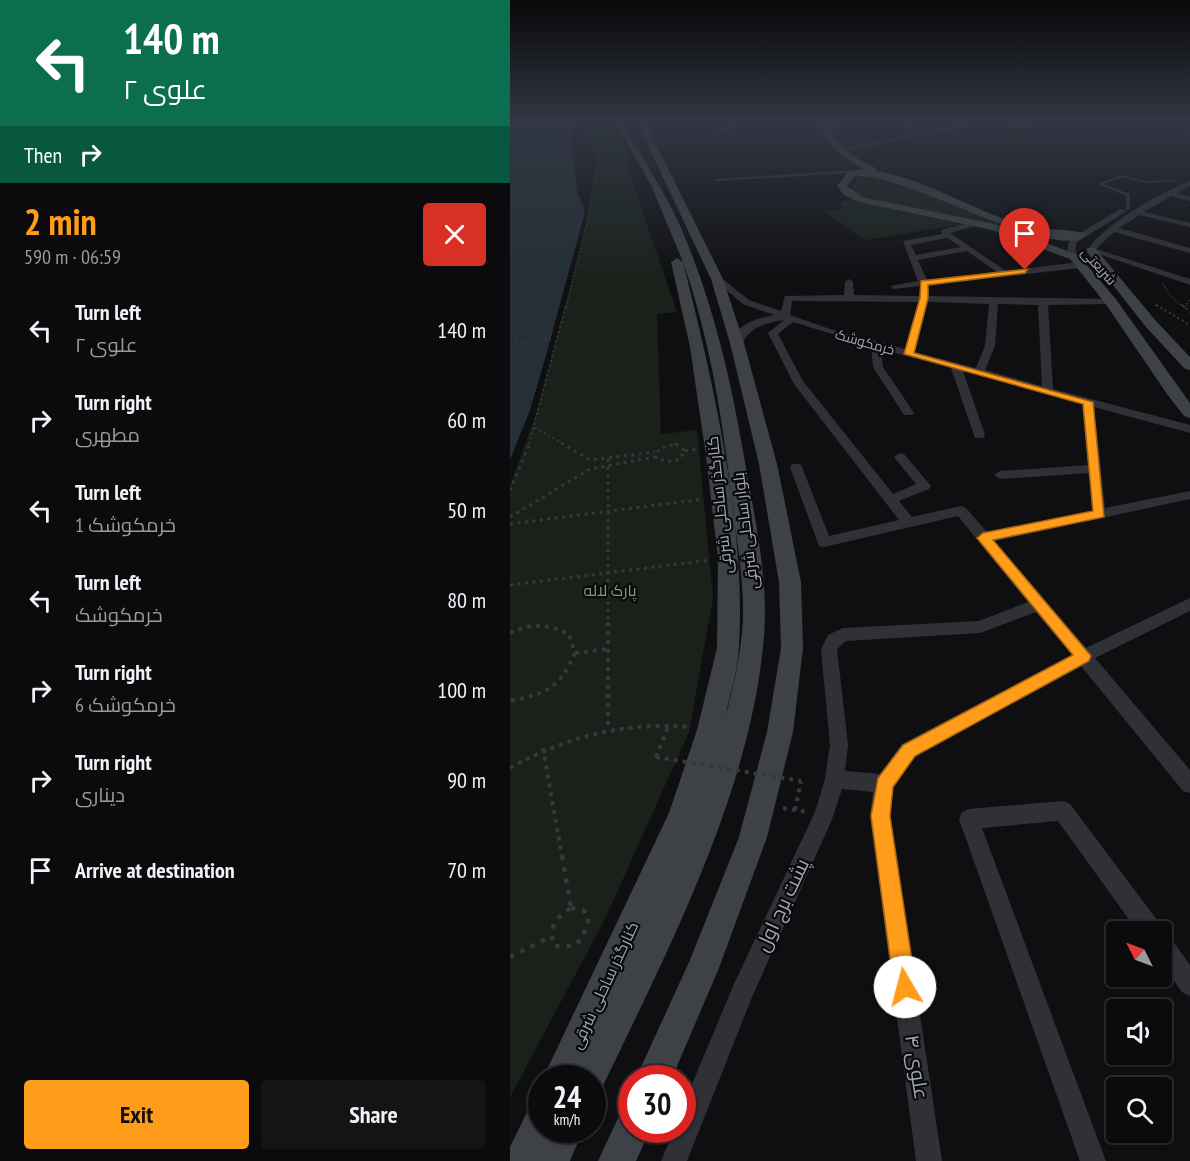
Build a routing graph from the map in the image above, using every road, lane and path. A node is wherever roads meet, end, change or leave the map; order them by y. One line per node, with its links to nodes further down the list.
1 (595, 174): 58 (path)
2 (654, 174): 41 (main road, بلوار ساحلی شرقی)
3 (661, 174): 29 (main road, بلوار ساحلی شرقی)
4 (764, 174): 8 (street)
5 (850, 174): 15 (main road, شریعتی)
6 (884, 174): 19 (main road, شریعتی)
7 (1182, 176): 9 (street)
8 (717, 179)
9 (1174, 181): 13 (street); 13 (lane)
10 (1190, 183): 11 (street)
11 (1171, 194): 12 (street); 14 (street)
12 (1190, 199)
13 (1128, 209): 19 (street)
14 (1139, 213): 16 (street); 17 (street)
15 (975, 223): 18 (street); 25 (main road, شریعتی)
16 (1190, 225)
17 (1113, 229): 21 (street); 22 (street)
18 (950, 235): 20 (street); 23 (street)
19 (1081, 235): 25 (street)
20 (970, 248): 23 (street); 27 (street)
21 (1091, 250): 24 (street); 26 (main road, شریعتی)
22 (1190, 251)
23 (913, 258): 32 (street)
24 (1118, 259): 26 (street); 28 (street)
25 (1077, 261): 27 (street); 38 (main road, شریعتی)
26 (1101, 264): 49 (main road, شریعتی)
27 (1003, 272): 32 (street)
28 (1162, 273): 31 (street); 40 (path)
29 (717, 279): 43 (street, خرمکوشک); 45 (main road, بلوار ساحلی شرقی)
30 (849, 282): 34 (street)
31 (1190, 282)
32 (924, 283): 33 (street); 35 (street)
33 (894, 286)
34 (849, 297): 35 (street); 43 (street)
35 (924, 298): 37 (street); 48 (street)
36 (1190, 299): 40 (path)
37 (994, 301): 39 (street); 51 (street)
38 (1110, 301): 39 (street); 53 (main road, شریعتی)
39 (1043, 304): 54 (street)
40 (1184, 307): 42 (path)
41 (696, 310): 71 (main road, کنارگذر ساحلی شرقی); 103 (main road, بلوار ساحلی شرقی)
42 (1190, 312)
43 (788, 318): 45 (street); 47 (street, خرمکوشک); 72 (street)
44 (551, 339): 46 (path)
45 (737, 343): 104 (main road, بلوار ساحلی شرقی)
46 (515, 344)
47 (876, 345): 48 (street, خرمکوشک); 56 (street)
48 (909, 354): 50 (street, خرمکوشک)
49 (1190, 366)
50 (956, 367): 51 (street, خرمکوشک); 60 (street)
51 (979, 374): 54 (street, خرمکوشک)
52 (1190, 386): 53 (main road)
53 (1172, 391): 57 (main road, شریعتی)
54 (1048, 392): 55 (street, خرمکوشک)
55 (1088, 402): 59 (street, خرمکوشک); 67 (street)
56 (908, 413)
57 (1190, 413)
58 (534, 428): 64 (path); 69 (path)
59 (1190, 429)
60 (979, 435)
61 (655, 452): 62 (path); 62 (path); 64 (path)
62 (655, 457): 65 (path)
63 (900, 457): 72 (street)
64 (608, 459): 65 (path)
65 (608, 465): 73 (path); 75 (path)
66 (796, 467): 76 (street)
67 (1095, 469): 68 (street); 74 (street)
68 (1000, 475)
69 (510, 489)
70 (1190, 495): 74 (street)
71 (720, 496): 73 (path); 79 (main road, کنارگذر ساحلی شرقی)
72 (890, 500): 76 (street)
73 (608, 511): 77 (path); 80 (path)
74 (1099, 514): 78 (street)
75 (510, 517)
76 (909, 523): 78 (street)
77 (510, 524)
78 (983, 538): 82 (street)
79 (728, 558): 80 (path); 102 (main road, کنارگذر ساحلی شرقی)
80 (608, 573): 81 (path); 85 (path)
81 (510, 585)
82 (1040, 604): 87 (street); 92 (street, پشت برج اول)
83 (1190, 604): 87 (street)
84 (510, 633): 86 (path)
85 (608, 649): 86 (path); 89 (path)
86 (575, 653): 88 (path)
87 (1084, 656): 93 (street); 94 (street)
88 (510, 701)
89 (608, 727): 90 (path); 95 (path, bridge)
90 (543, 748): 91 (path); 96 (path)
91 (510, 768)
92 (835, 779): 93 (street); 111 (street, پشت برج اول)
93 (884, 784): 112 (street, علوی ۴)
94 (1190, 784)
95 (795, 810)
96 (571, 908): 98 (path); 98 (path)
97 (1144, 921): 113 (street)
98 (550, 937): 99 (path)
99 (510, 957)
100 (1172, 959): 101 (street)
101 (1190, 984)
102 (567, 1065)
103 (595, 1065)
104 (660, 1065)
105 (531, 1143): 108 (main road)
106 (559, 1143): 109 (main road)
107 (625, 1143): 110 (main road)
108 (523, 1161)
109 (551, 1161)
110 (617, 1161)
111 (674, 1161)
112 (929, 1161)
113 (1094, 1161)

